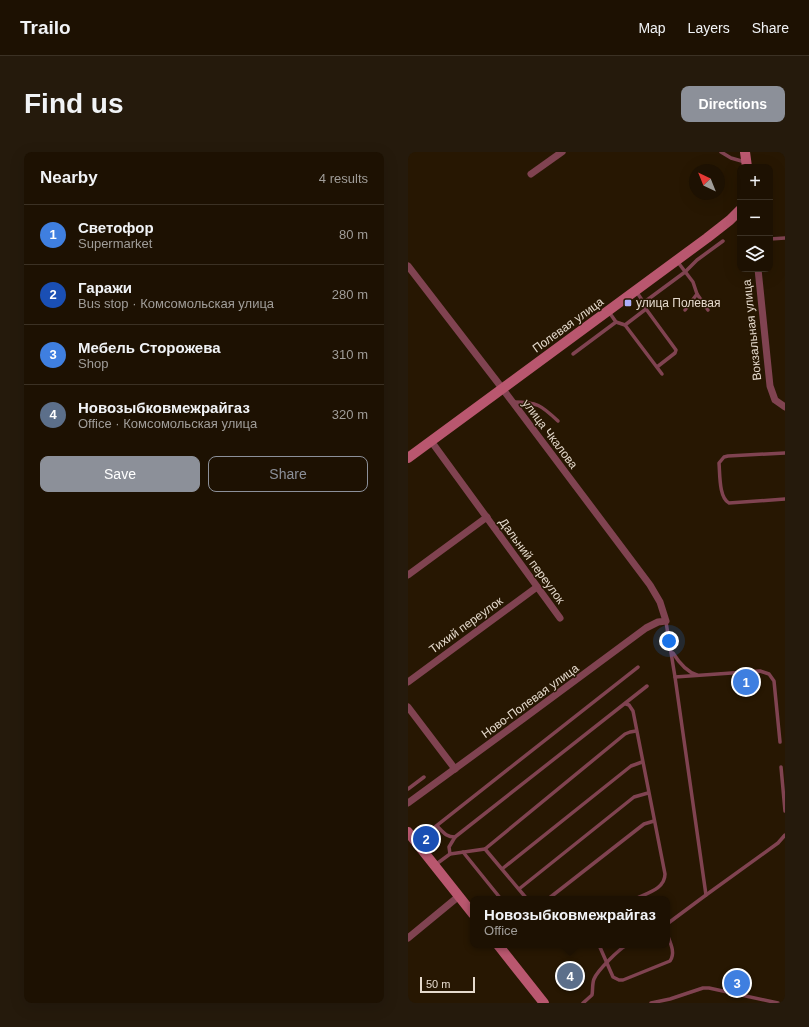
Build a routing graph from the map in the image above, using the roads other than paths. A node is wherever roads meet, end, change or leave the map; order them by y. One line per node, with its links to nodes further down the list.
1 (562, 152): 4 (street)
2 (721, 152): 3 (lane)
3 (746, 160)
4 (531, 174)
5 (737, 213): 7 (main road, Полевая улица)
6 (737, 217): 7 (street)
7 (730, 220): 11 (main road, Полевая улица)
8 (785, 238): 9 (lane)
9 (773, 239)
10 (723, 241): 13 (lane)
11 (677, 260): 13 (lane); 15 (main road, Полевая улица)
12 (408, 266): 27 (street, улица Чкалова)
13 (685, 272): 16 (lane); 17 (lane)
14 (758, 272): 29 (street, Вокзальная улица)
15 (636, 291): 17 (lane); 21 (main road, Полевая улица)
16 (696, 294): 19 (lane); 20 (lane)
17 (643, 303): 18 (lane)
18 (646, 309): 23 (lane); 25 (lane)
19 (684, 310)
20 (708, 310)
21 (608, 311): 22 (lane); 27 (main road, Полевая улица)
22 (616, 322): 23 (lane); 24 (lane)
23 (625, 325): 25 (lane)
24 (573, 354)
25 (657, 367): 26 (lane)
26 (662, 374)
27 (502, 388): 28 (street, улица Чкалова); 31 (main road, Полевая улица)
28 (512, 402): 30 (lane); 39 (street, улица Чкалова)
29 (785, 408)
30 (558, 421)
31 (431, 441): 33 (main road, Полевая улица); 35 (street, Дальний переулок)
32 (785, 453): 34 (lane)
33 (408, 458)
34 (785, 499)
35 (486, 517): 36 (street, Дальний переулок); 37 (street, Дальний переулок)
36 (408, 575)
37 (537, 586): 38 (street, Дальний переулок); 44 (street, Тихий переулок)
38 (560, 618)
39 (666, 621): 40 (lane); 52 (street, Ново-Полевая улица)
40 (671, 648): 42 (lane); 43 (lane)
41 (638, 667): 59 (lane)
42 (699, 676): 43 (lane); 49 (lane)
43 (675, 677): 70 (lane)
44 (408, 682)
45 (647, 686): 46 (lane)
46 (626, 704): 48 (lane); 62 (lane)
47 (408, 706): 52 (street)
48 (636, 731): 50 (lane); 64 (lane)
49 (780, 742)
50 (642, 762): 55 (lane); 68 (lane)
51 (781, 767): 57 (lane)
52 (455, 769): 56 (street, Ново-Полевая улица)
53 (424, 777): 54 (lane)
54 (408, 789)
55 (648, 793): 58 (lane); 69 (lane)
56 (408, 803)
57 (785, 811)
58 (654, 821): 74 (lane); 75 (lane)
59 (437, 826): 62 (lane); 63 (lane)
60 (408, 832): 63 (main road)
61 (785, 835): 70 (lane)
62 (455, 837): 66 (lane)
63 (416, 842): 67 (main road)
64 (485, 849): 65 (lane); 68 (lane)
65 (463, 852): 66 (lane); 72 (lane)
66 (450, 854): 67 (lane)
67 (434, 865): 71 (main road)
68 (502, 869): 69 (lane)
69 (519, 889): 73 (lane)
70 (706, 895): 77 (lane)
71 (459, 896): 76 (main road); 78 (street)
72 (499, 896)
73 (525, 896)
74 (552, 896)
75 (641, 896)
76 (470, 910)
77 (670, 922)
78 (408, 938)
79 (670, 944): 83 (lane)
80 (500, 948): 84 (main road)
81 (601, 948): 83 (lane)
82 (621, 948): 83 (lane)
83 (607, 963): 85 (lane)
84 (544, 1003)
85 (583, 1003)
86 (651, 1003): 87 (lane)
87 (778, 1003)

